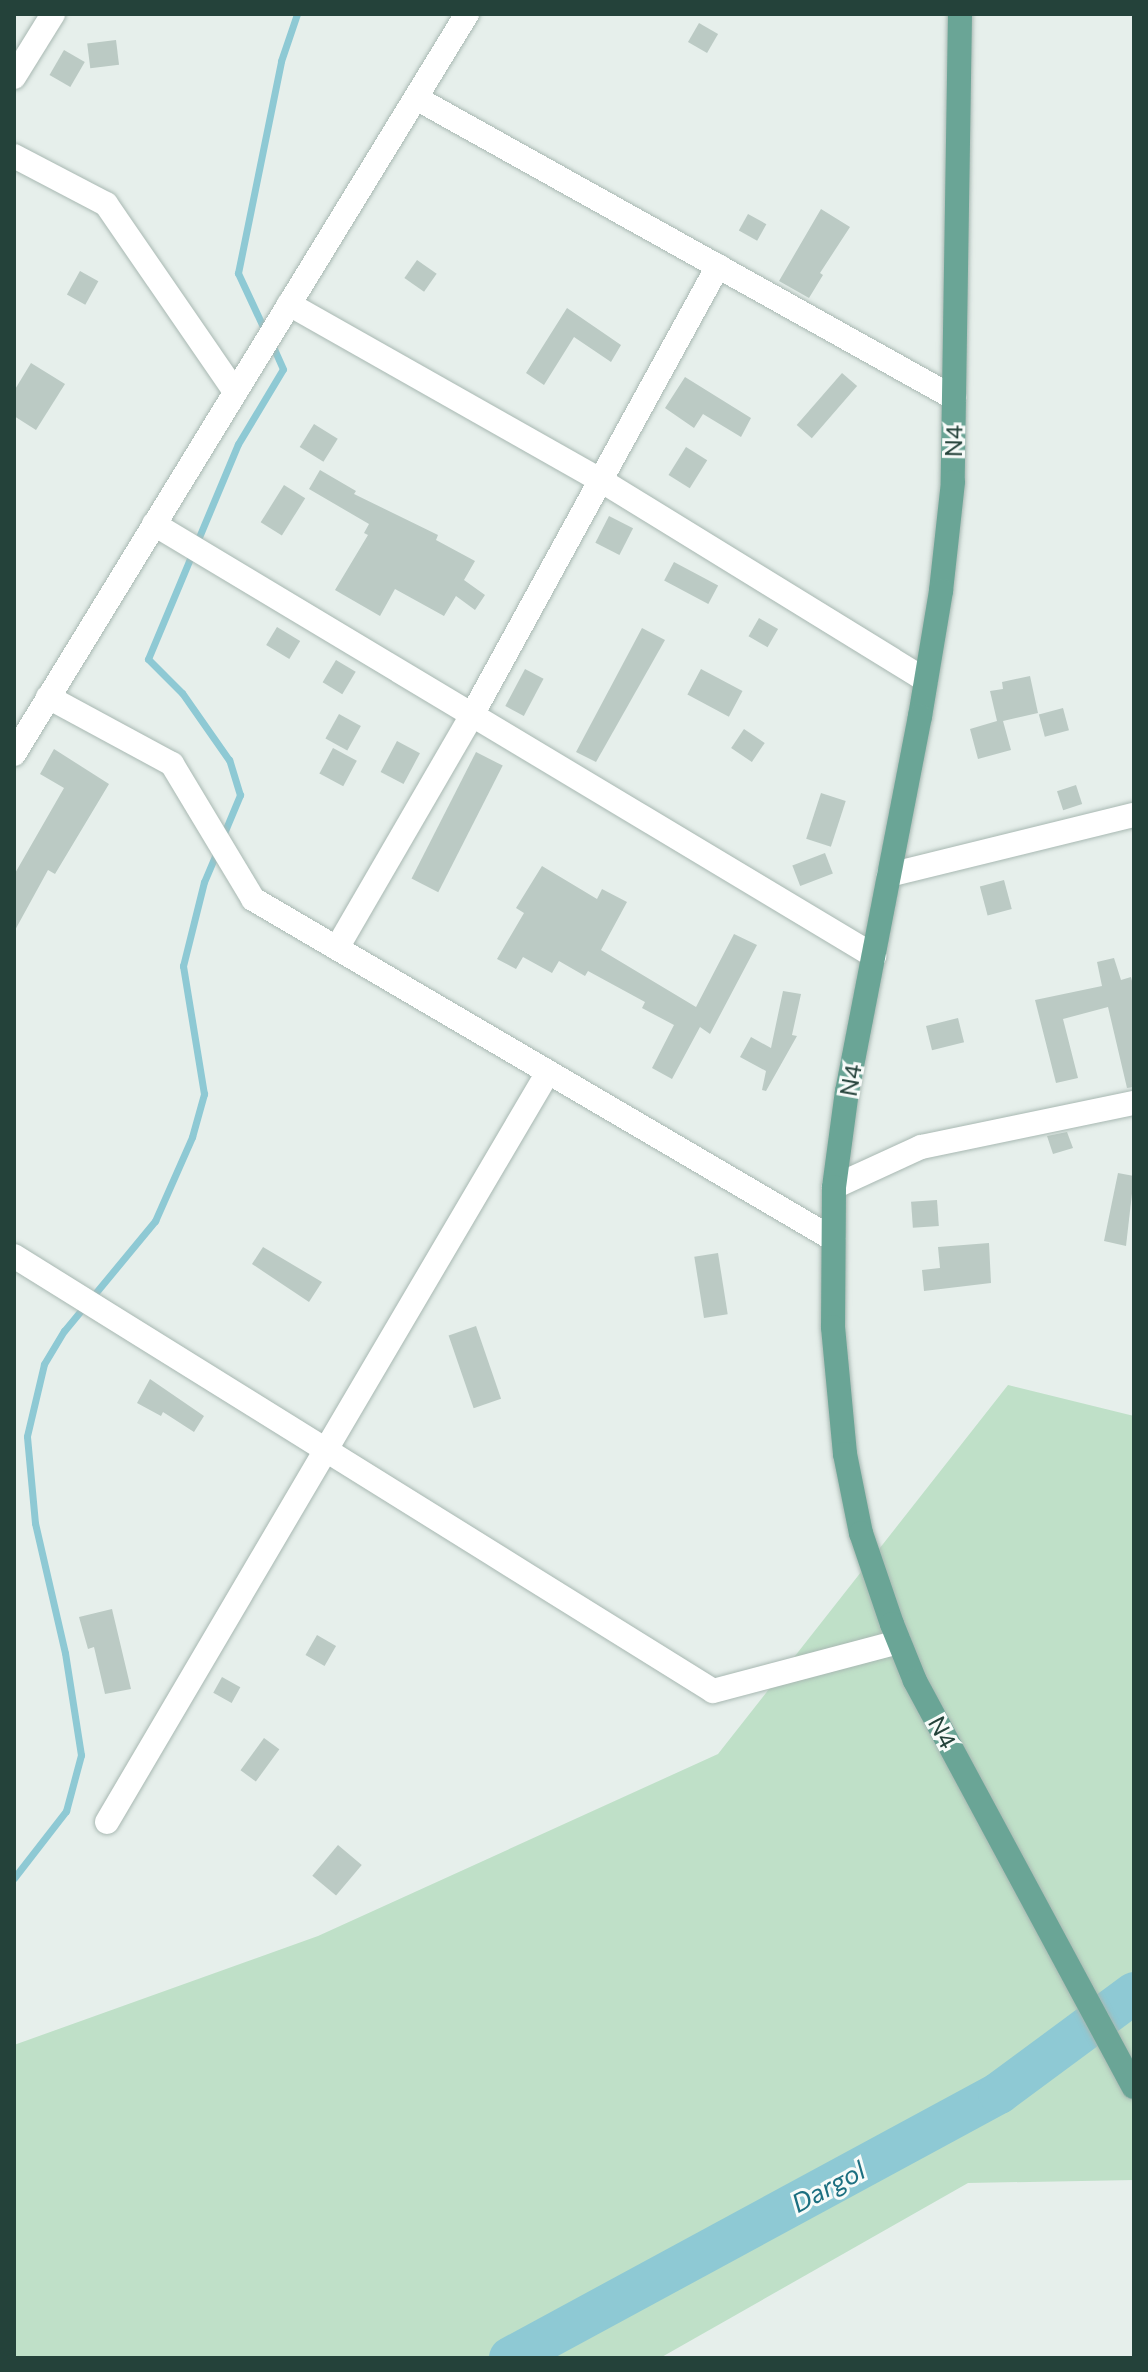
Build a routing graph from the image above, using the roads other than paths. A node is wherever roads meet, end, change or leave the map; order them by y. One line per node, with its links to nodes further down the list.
1 (53, 14): 4 (street)
2 (467, 14): 5 (street)
3 (960, 14): 10 (main road, N4)
4 (14, 77)
5 (416, 98): 7 (street); 8 (street)
6 (14, 156): 9 (street)
7 (718, 266): 10 (street); 11 (street)
8 (283, 314): 9 (street); 11 (street)
9 (235, 392): 12 (street)
10 (954, 398): 13 (main road, N4)
11 (602, 481): 13 (street); 15 (street)
12 (154, 524): 14 (street); 15 (street)
13 (926, 680): 19 (main road, N4)
14 (48, 697): 16 (street); 20 (street)
15 (472, 715): 20 (street); 21 (street)
16 (22, 722): 17 (street)
17 (14, 754)
18 (1134, 815): 19 (street)
19 (889, 875): 21 (main road, N4)
20 (337, 948): 22 (street)
21 (874, 956): 24 (main road, N4)
22 (548, 1072): 25 (street); 27 (street)
23 (1134, 1103): 24 (street)
24 (834, 1187): 25 (main road, N4)
25 (833, 1239): 28 (main road, N4)
26 (14, 1256): 27 (street)
27 (327, 1450): 28 (street); 29 (street)
28 (899, 1642): 30 (main road, N4)
29 (107, 1822)
30 (1134, 2087)

